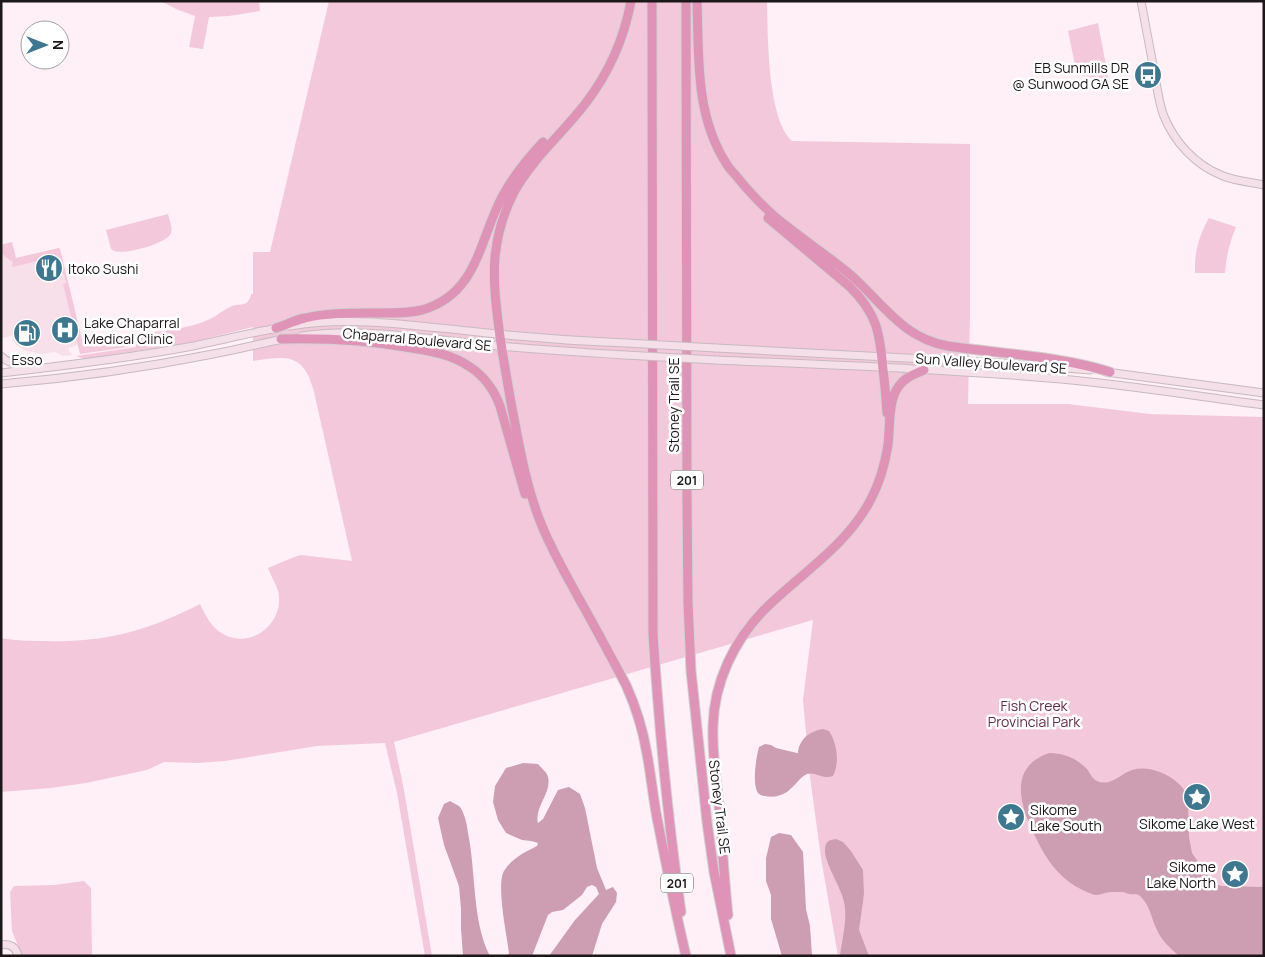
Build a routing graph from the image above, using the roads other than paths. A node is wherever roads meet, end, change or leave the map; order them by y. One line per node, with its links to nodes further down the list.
1 (631, 1): 6 (highway)
2 (652, 1): 29 (highway, Stoney Trail SE / 201)
3 (686, 1): 30 (highway, Stoney Trail SE / 201)
4 (697, 1): 7 (highway)
5 (1141, 1): 8 (main road)
6 (595, 91): 9 (highway); 10 (highway)
7 (726, 165): 15 (highway); 20 (highway)
8 (1264, 185)
9 (276, 328): 10 (main road, Chaparral Boulevard SE); 17 (main road, Chaparral Boulevard SE)
10 (500, 334): 12 (highway); 13 (main road, Chaparral Boulevard SE, bridge)
11 (281, 339): 12 (main road, Chaparral Boulevard SE); 22 (main road, Chaparral Boulevard SE); 26 (highway)
12 (501, 346): 16 (main road, Chaparral Boulevard SE, bridge); 26 (highway)
13 (716, 348): 15 (main road, Sun Valley Boulevard SE)
14 (1, 356): 17 (main road)
15 (882, 356): 18 (highway); 20 (main road, Sun Valley Boulevard SE)
16 (716, 360): 18 (main road, Sun Valley Boulevard SE)
17 (44, 368): 21 (main road, Chaparral Boulevard SE)
18 (883, 368): 19 (main road, Sun Valley Boulevard SE); 25 (highway)
19 (924, 370): 24 (main road, Sun Valley Boulevard SE); 25 (highway)
20 (1110, 372): 23 (main road, Sun Valley Boulevard SE)
21 (1, 373)
22 (2, 382)
23 (1264, 392)
24 (1264, 405)
25 (889, 433): 30 (highway)
26 (559, 561): 29 (highway)
27 (1, 945): 28 (main road)
28 (18, 956)
29 (687, 956)
30 (731, 956)

